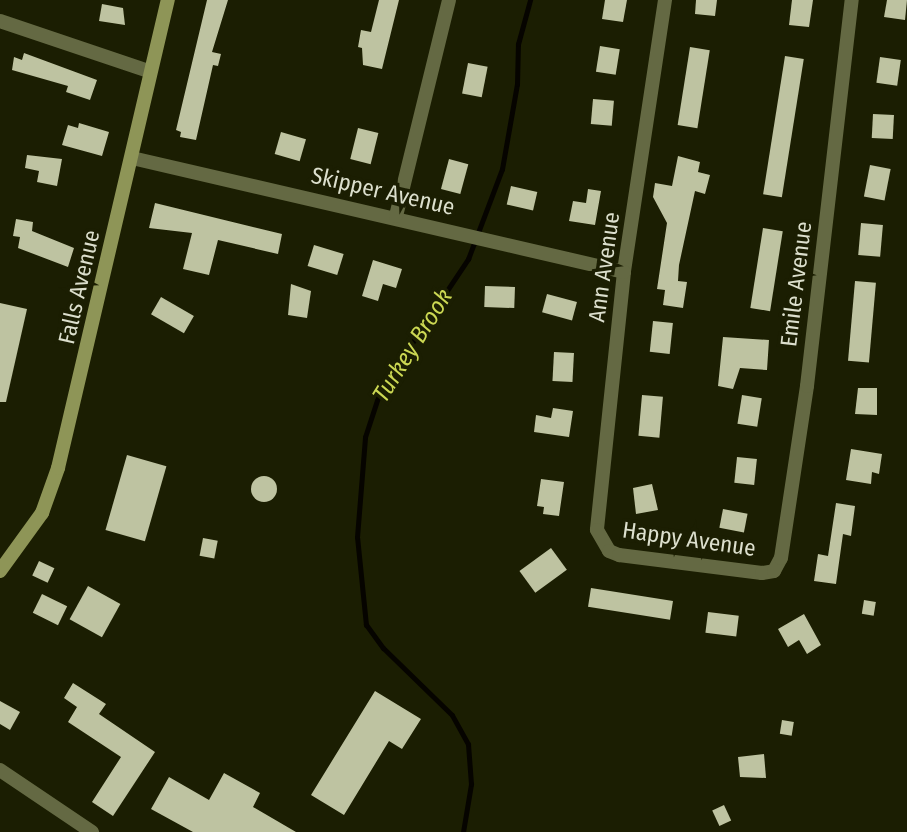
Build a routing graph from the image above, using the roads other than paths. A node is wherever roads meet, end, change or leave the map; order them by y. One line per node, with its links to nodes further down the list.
1 (168, 0): 6 (main road, Falls Avenue)
2 (449, 0): 8 (street)
3 (665, 0): 9 (street, Ann Avenue)
4 (852, 0): 12 (street, Emile Avenue)
5 (0, 21): 6 (street)
6 (149, 71): 7 (main road, Falls Avenue)
7 (132, 158): 8 (street, Skipper Avenue); 11 (main road, Falls Avenue)
8 (396, 216): 9 (street, Skipper Avenue)
9 (624, 272): 10 (street, Ann Avenue)
10 (601, 541): 12 (street, Happy Avenue)
11 (0, 571)
12 (774, 571)
13 (0, 769): 14 (street)
14 (92, 832)

